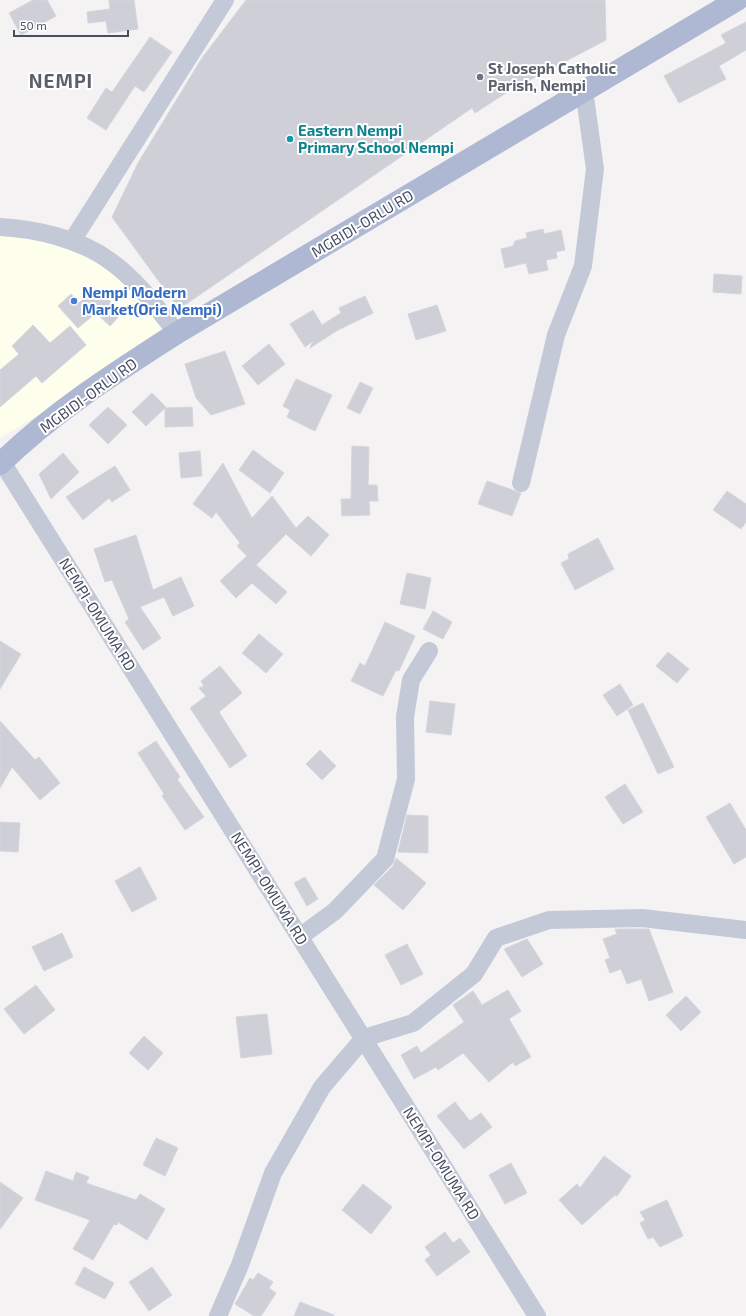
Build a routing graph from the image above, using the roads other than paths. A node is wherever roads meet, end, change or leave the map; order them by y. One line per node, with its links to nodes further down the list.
1 (225, 0): 5 (street)
2 (737, 0): 3 (main road, MGBIDI-ORLU RD)
3 (584, 90): 6 (main road, MGBIDI-ORLU RD); 8 (street)
4 (0, 227): 5 (street)
5 (72, 241): 6 (street)
6 (177, 333): 7 (main road, MGBIDI-ORLU RD)
7 (1, 463): 11 (street, NEMPI-OMUMA RD)
8 (521, 483)
9 (429, 651): 11 (street)
10 (746, 930): 12 (street)
11 (301, 936): 12 (street, NEMPI-OMUMA RD)
12 (364, 1038): 13 (street); 14 (street, NEMPI-OMUMA RD)
13 (218, 1316)
14 (537, 1316)

